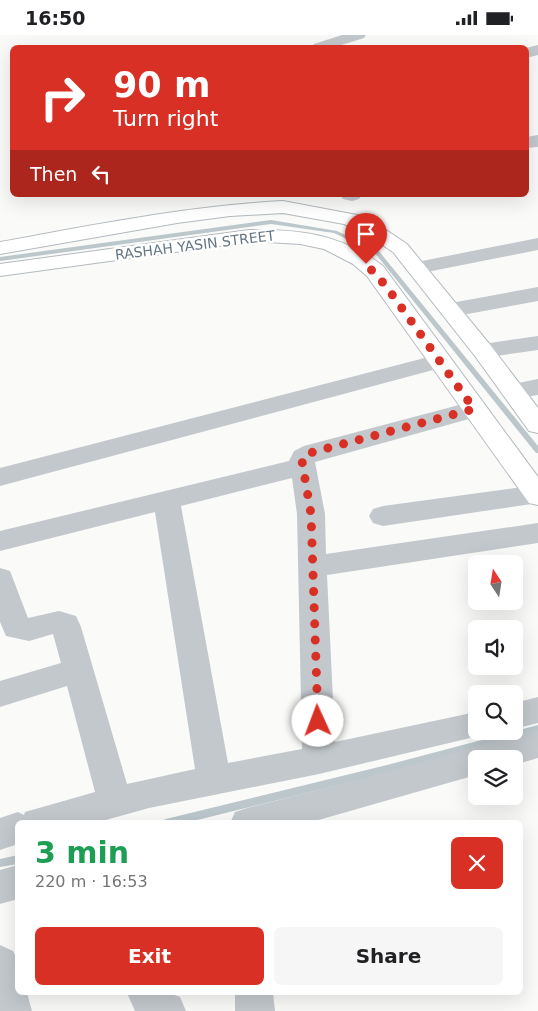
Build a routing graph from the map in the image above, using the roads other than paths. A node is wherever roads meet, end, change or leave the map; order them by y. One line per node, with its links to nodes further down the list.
1 (358, 35): 2 (street)
2 (326, 45)
3 (538, 244): 5 (street)
4 (0, 248): 5 (street, RASHAH YASIN STREET)
5 (417, 267): 8 (street, RASHAH YASIN STREET)
6 (0, 270): 11 (street, RASHAH YASIN STREET)
7 (538, 294): 8 (street)
8 (451, 310): 10 (street, RASHAH YASIN STREET)
9 (538, 343): 10 (street)
10 (483, 351): 13 (street, RASHAH YASIN STREET)
11 (440, 361): 14 (street, RASHAH YASIN STREET); 17 (street)
12 (538, 387): 13 (street)
13 (512, 391): 15 (street, RASHAH YASIN STREET)
14 (474, 409): 16 (street); 18 (street, RASHAH YASIN STREET)
15 (538, 425)
16 (304, 466): 19 (street); 23 (street)
17 (0, 477)
18 (538, 495): 20 (street)
19 (167, 500): 22 (street); 34 (street)
20 (383, 517)
21 (538, 533): 23 (street)
22 (0, 541)
23 (312, 567): 32 (street)
24 (0, 579): 25 (street)
25 (78, 670): 26 (street); 35 (street)
26 (0, 694)
27 (538, 710): 28 (street)
28 (523, 714)
29 (468, 727): 32 (street)
30 (538, 744): 31 (street)
31 (517, 750)
32 (319, 760): 34 (street)
33 (468, 763): 37 (street)
34 (214, 781): 35 (street)
35 (115, 802): 36 (street)
36 (48, 820)
37 (259, 820)
38 (15, 829): 39 (street)
39 (0, 834)
40 (15, 883): 41 (street)
41 (0, 887)
42 (0, 964): 45 (street)
43 (147, 995): 46 (street)
44 (254, 995): 47 (street)
45 (12, 1011)
46 (166, 1011)
47 (255, 1011)

